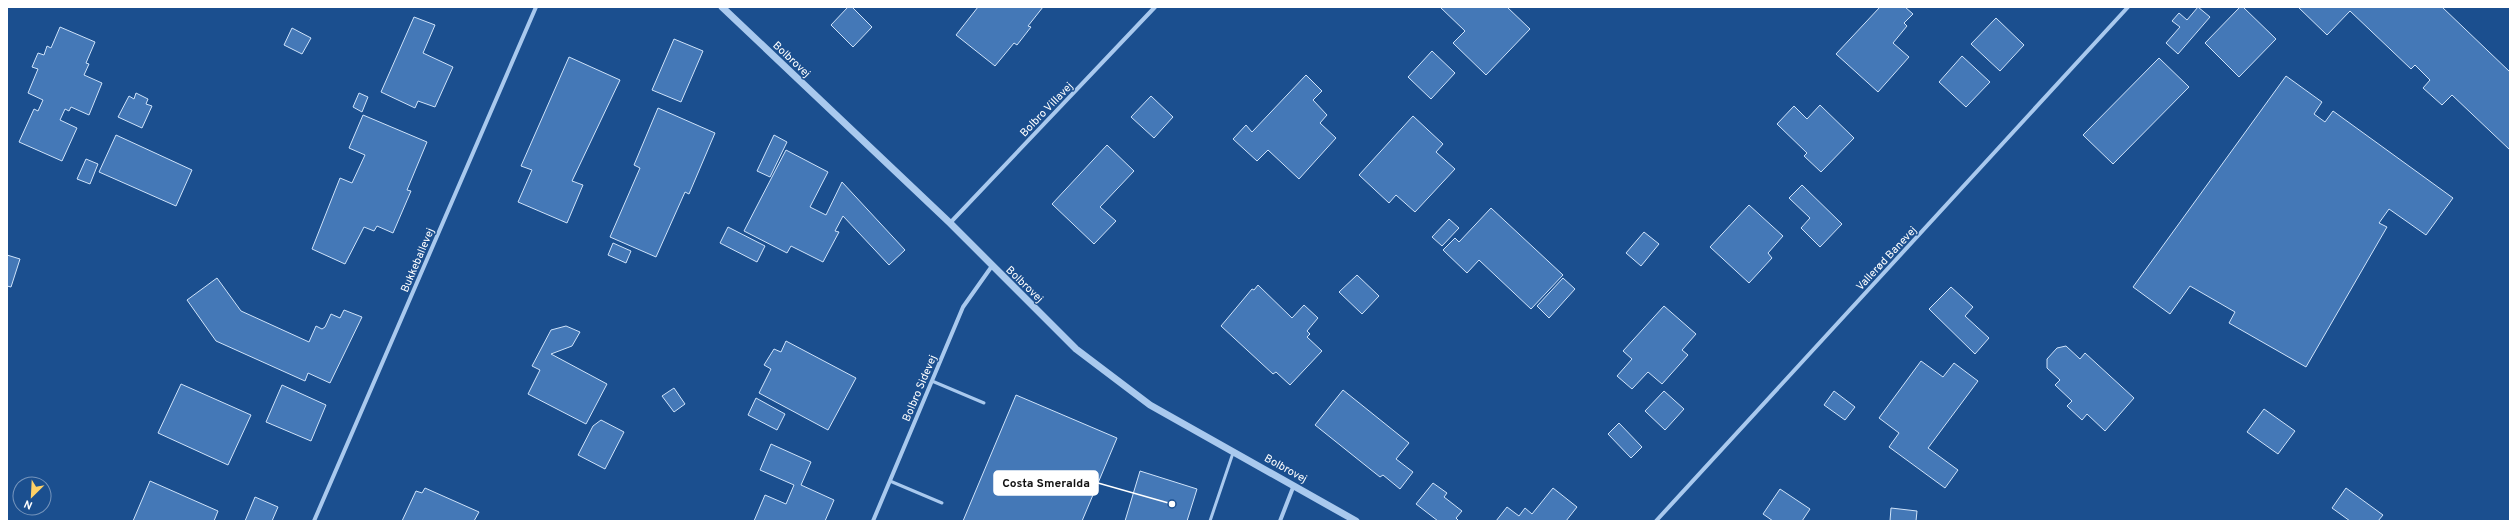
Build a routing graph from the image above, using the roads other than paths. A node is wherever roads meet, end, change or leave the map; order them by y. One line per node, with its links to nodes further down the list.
1 (536, 7): 13 (street, Bukkeballevej)
2 (722, 7): 5 (street, Bolbrovej)
3 (1155, 7): 5 (street, Bolbro Villavej)
4 (2128, 7): 18 (street, Vallerød Banevej)
5 (950, 223): 6 (street, Bolbrovej)
6 (992, 266): 7 (street, Bolbro Sidevej); 9 (street, Bolbrovej)
7 (932, 381): 8 (lane); 10 (street, Bolbro Sidevej)
8 (984, 403)
9 (1233, 451): 11 (street, Bolbrovej); 15 (lane)
10 (890, 481): 12 (lane); 14 (street, Bolbro Sidevej)
11 (1294, 485): 16 (street); 17 (street, Bolbrovej)
12 (942, 503)
13 (314, 521)
14 (873, 521)
15 (1210, 521)
16 (1280, 521)
17 (1356, 521)
18 (1656, 521)

